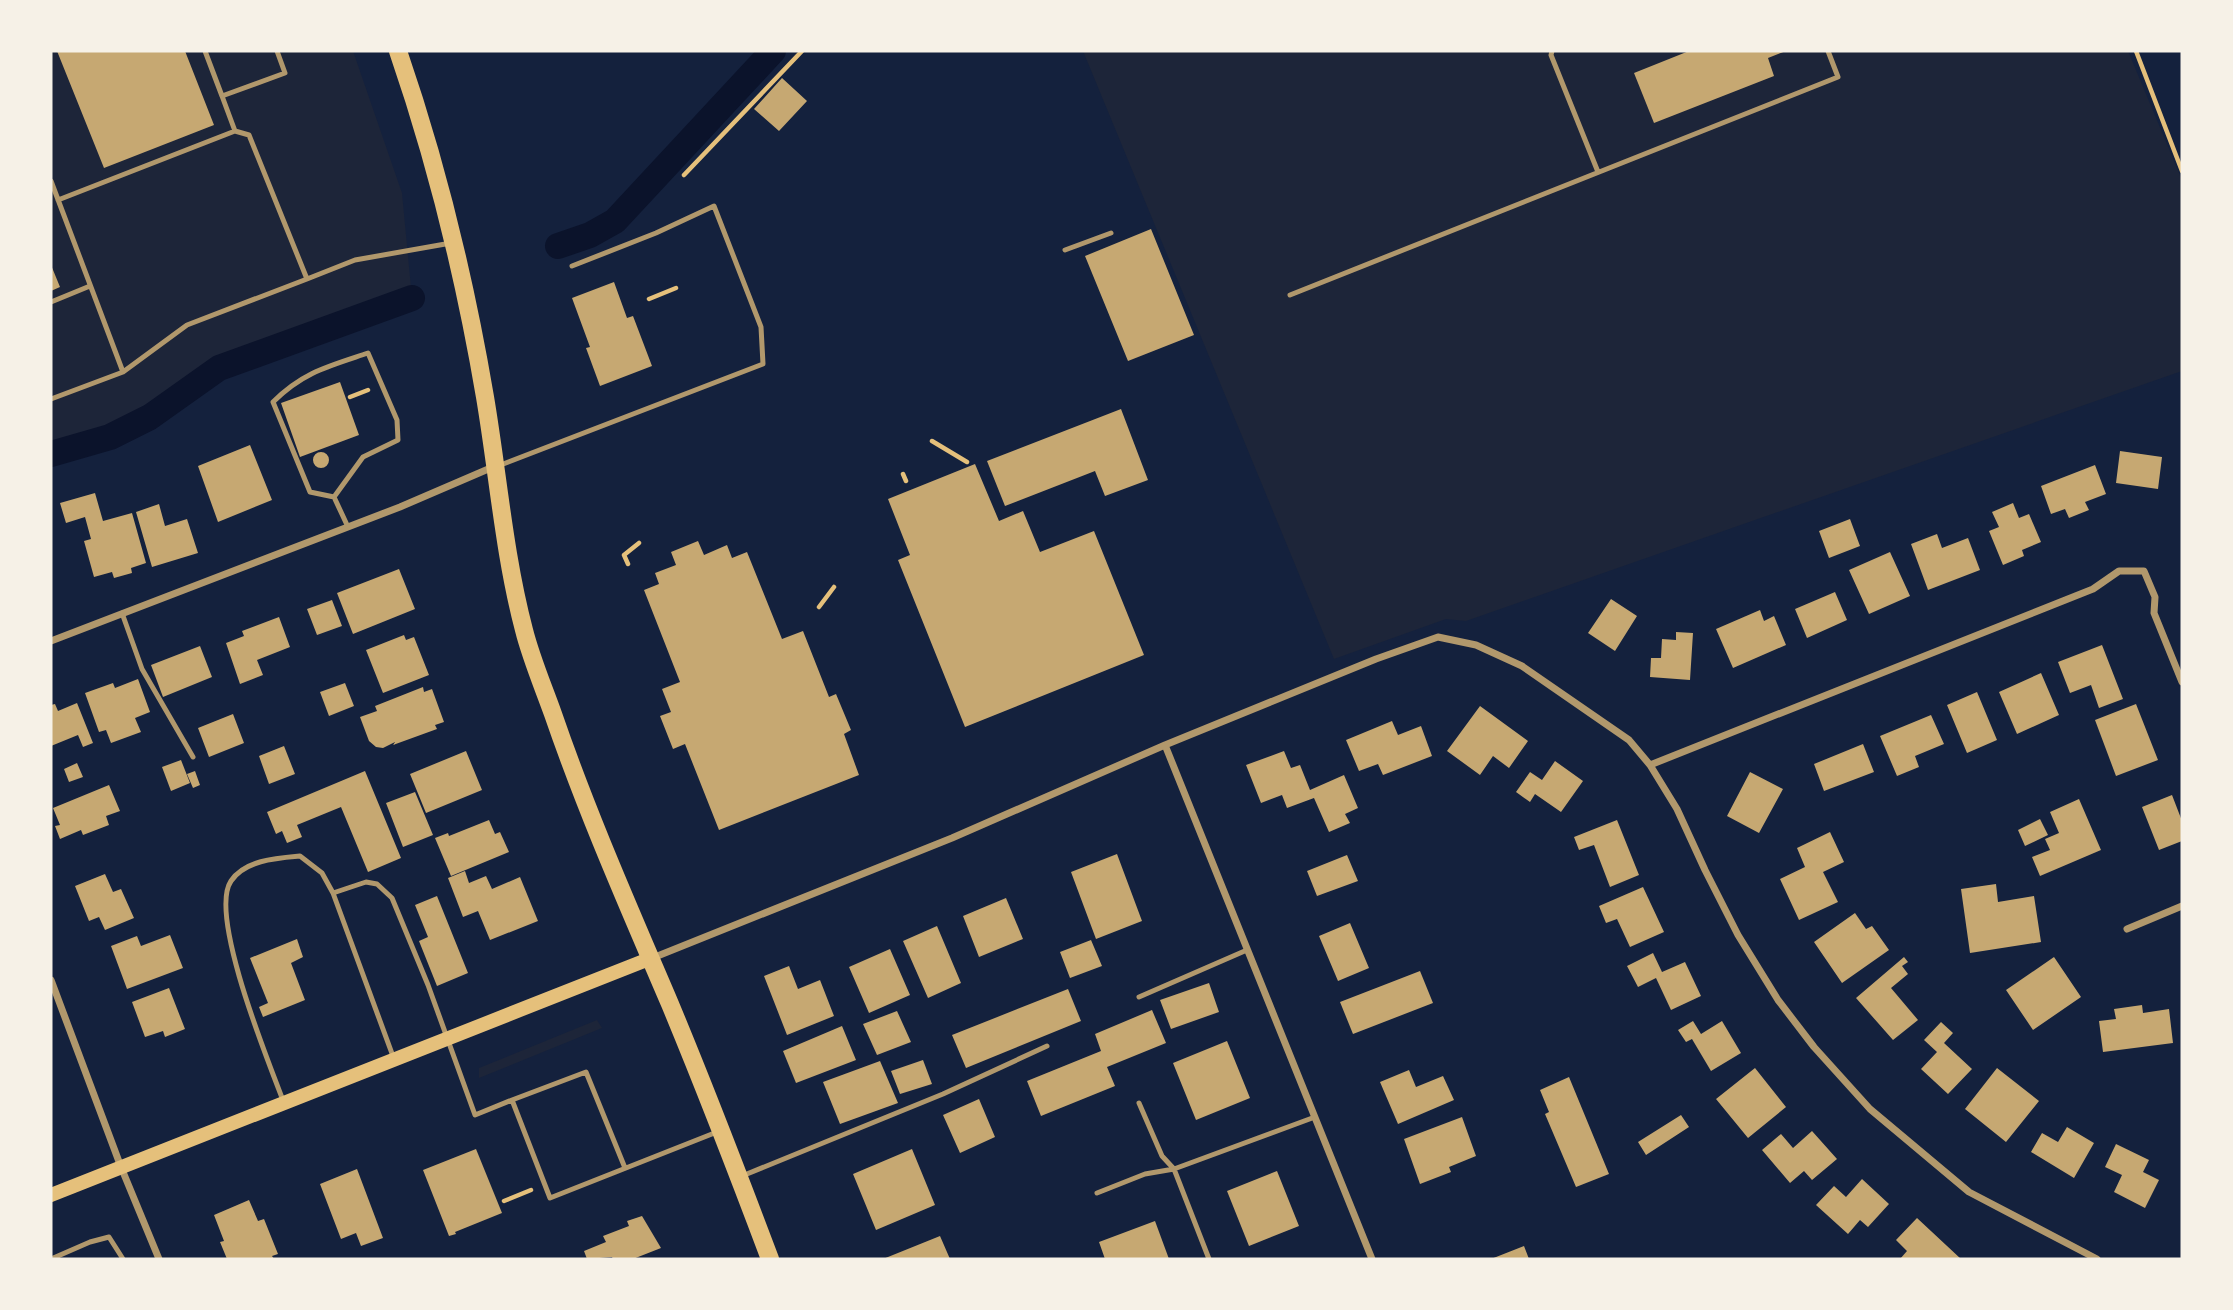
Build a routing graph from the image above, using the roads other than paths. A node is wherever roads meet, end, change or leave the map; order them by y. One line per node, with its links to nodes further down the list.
1 (205, 51): 6 (lane)
2 (277, 51): 6 (lane)
3 (398, 51): 12 (main road)
4 (1552, 51): 8 (lane)
5 (1828, 51): 8 (lane)
6 (222, 96): 7 (lane)
7 (235, 131): 10 (lane); 15 (lane)
8 (1598, 172): 17 (lane)
9 (51, 181): 10 (lane)
10 (58, 200): 16 (lane)
11 (1111, 233): 13 (lane)
12 (454, 243): 15 (lane); 21 (main road)
13 (1065, 250)
14 (572, 266): 21 (lane)
15 (307, 279): 19 (lane)
16 (90, 286): 18 (lane); 19 (lane)
17 (1290, 295)
18 (51, 302)
19 (123, 372): 20 (lane)
20 (51, 399)
21 (495, 467): 23 (street); 34 (main road)
22 (334, 497): 22 (lane); 23 (lane)
23 (348, 527): 24 (street)
24 (122, 613): 25 (street); 28 (lane)
25 (51, 641)
26 (2182, 682): 29 (street)
27 (1165, 745): 29 (street); 33 (street); 34 (street)
28 (193, 757)
29 (1650, 765): 57 (street)
30 (333, 893): 37 (lane); 39 (lane); 41 (lane)
31 (2182, 906): 32 (street)
32 (2127, 929)
33 (1247, 950): 36 (lane); 43 (street)
34 (649, 959): 37 (main road); 44 (main road)
35 (51, 980): 45 (street)
36 (1139, 996)
37 (446, 1039): 39 (main road); 40 (lane)
38 (1047, 1046): 48 (lane)
39 (394, 1059): 41 (main road)
40 (512, 1100): 46 (lane); 46 (lane)
41 (284, 1103): 45 (main road)
42 (1139, 1103): 47 (lane)
43 (1314, 1117): 47 (lane); 56 (street)
44 (720, 1131): 46 (lane); 48 (main road)
45 (121, 1167): 50 (main road); 53 (street)
46 (625, 1168)
47 (1174, 1169): 49 (lane); 55 (lane)
48 (739, 1177): 54 (main road)
49 (1097, 1193)
50 (51, 1195)
51 (51, 1259): 52 (lane)
52 (123, 1259)
53 (159, 1259)
54 (770, 1259)
55 (1209, 1259)
56 (1372, 1259)
57 (2098, 1259)

